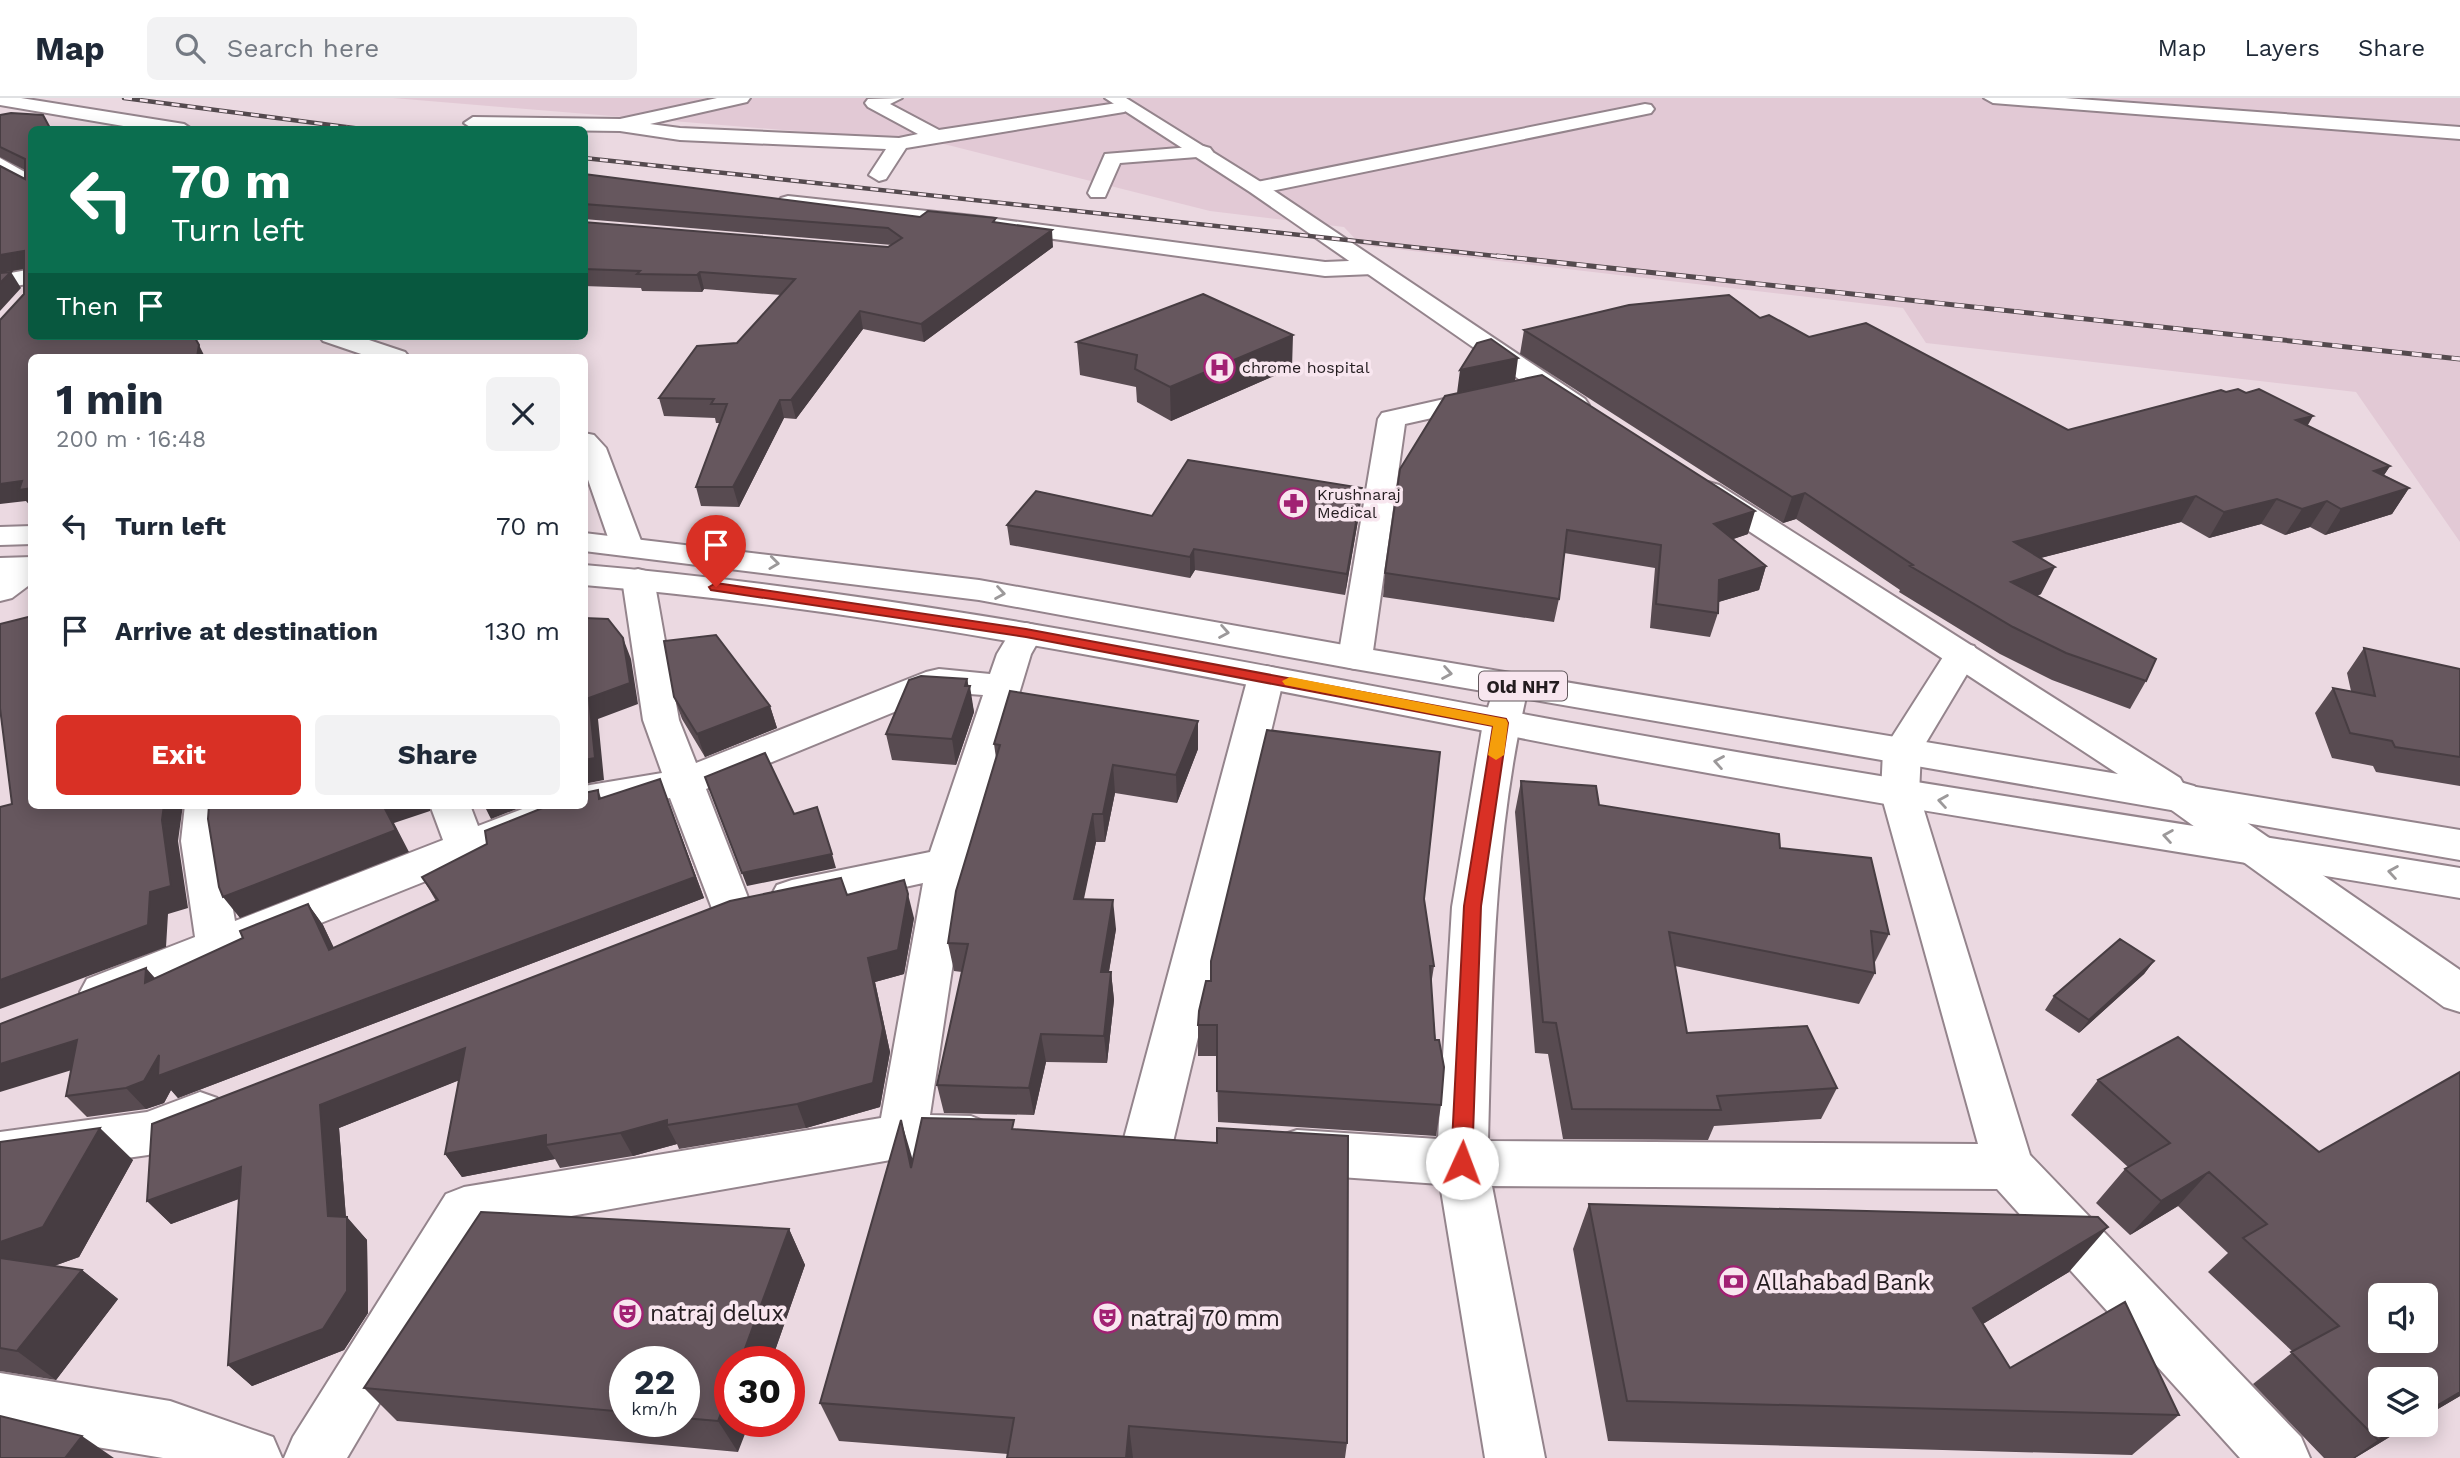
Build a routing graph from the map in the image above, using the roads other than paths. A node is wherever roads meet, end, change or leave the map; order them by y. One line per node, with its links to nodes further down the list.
1 (741, 98): 9 (street)
2 (1993, 98): 12 (street)
3 (0, 100): 11 (street)
4 (877, 100): 13 (street)
5 (1119, 102): 13 (street); 15 (street)
6 (496, 103): 10 (street)
7 (597, 105): 9 (street)
8 (1645, 109): 19 (street)
9 (648, 119): 10 (street)
10 (620, 125): 14 (street)
11 (159, 126)
12 (2460, 133)
13 (936, 136): 14 (street)
14 (899, 144): 17 (street)
15 (1203, 152): 19 (street); 20 (street)
16 (3, 167): 18 (street)
17 (879, 175)
18 (28, 183)
19 (1257, 188): 22 (street)
20 (1098, 193)
21 (762, 199): 22 (street)
22 (1374, 267): 27 (street)
23 (28, 277): 24 (street)
24 (0, 282)
25 (340, 345): 26 (street)
26 (382, 354)
27 (1543, 385): 28 (street); 42 (street)
28 (1601, 422)
29 (588, 444): 34 (street)
30 (1683, 474): 41 (street)
31 (28, 535): 32 (street)
32 (0, 536)
33 (588, 544): 34 (street, Old NH7)
34 (633, 562): 38 (street, old NH7); 40 (street, old NH7); 42 (street, Old NH7, one-way to 42); 47 (street)
35 (28, 567): 36 (street)
36 (0, 568)
37 (28, 570): 39 (street)
38 (588, 574)
39 (0, 591)
40 (1026, 633): 43 (street, old NH7); 44 (street)
41 (1962, 654): 46 (street); 48 (street)
42 (1355, 658): 45 (street, Old NH7, one-way to 45)
43 (1266, 677): 45 (street, old NH7); 64 (street)
44 (1003, 686): 47 (street); 56 (street)
45 (1506, 703): 46 (street, old NH7); 67 (street)
46 (1901, 772): 48 (street); 55 (street, old NH7, one-way to 46); 68 (street)
47 (686, 782): 49 (street); 56 (street)
48 (2180, 796): 53 (street); 55 (street)
49 (588, 799)
50 (205, 809): 58 (street)
51 (452, 809): 54 (street)
52 (562, 809): 54 (street)
53 (2460, 845)
54 (467, 849): 58 (street)
55 (2256, 849): 57 (street, old NH7, one-way to 55); 59 (street)
56 (947, 863): 62 (street)
57 (2460, 883)
58 (218, 948): 60 (street)
59 (2460, 994)
60 (64, 1007)
61 (237, 1098): 66 (street)
62 (902, 1136): 63 (street); 71 (street)
63 (1012, 1139)
64 (1148, 1143)
65 (1257, 1149): 67 (street)
66 (0, 1154)
67 (1462, 1163): 68 (street); 72 (street)
68 (2008, 1167): 73 (street)
69 (0, 1402): 70 (street)
70 (251, 1458)
71 (314, 1458)
72 (1515, 1458)
73 (2280, 1458)

